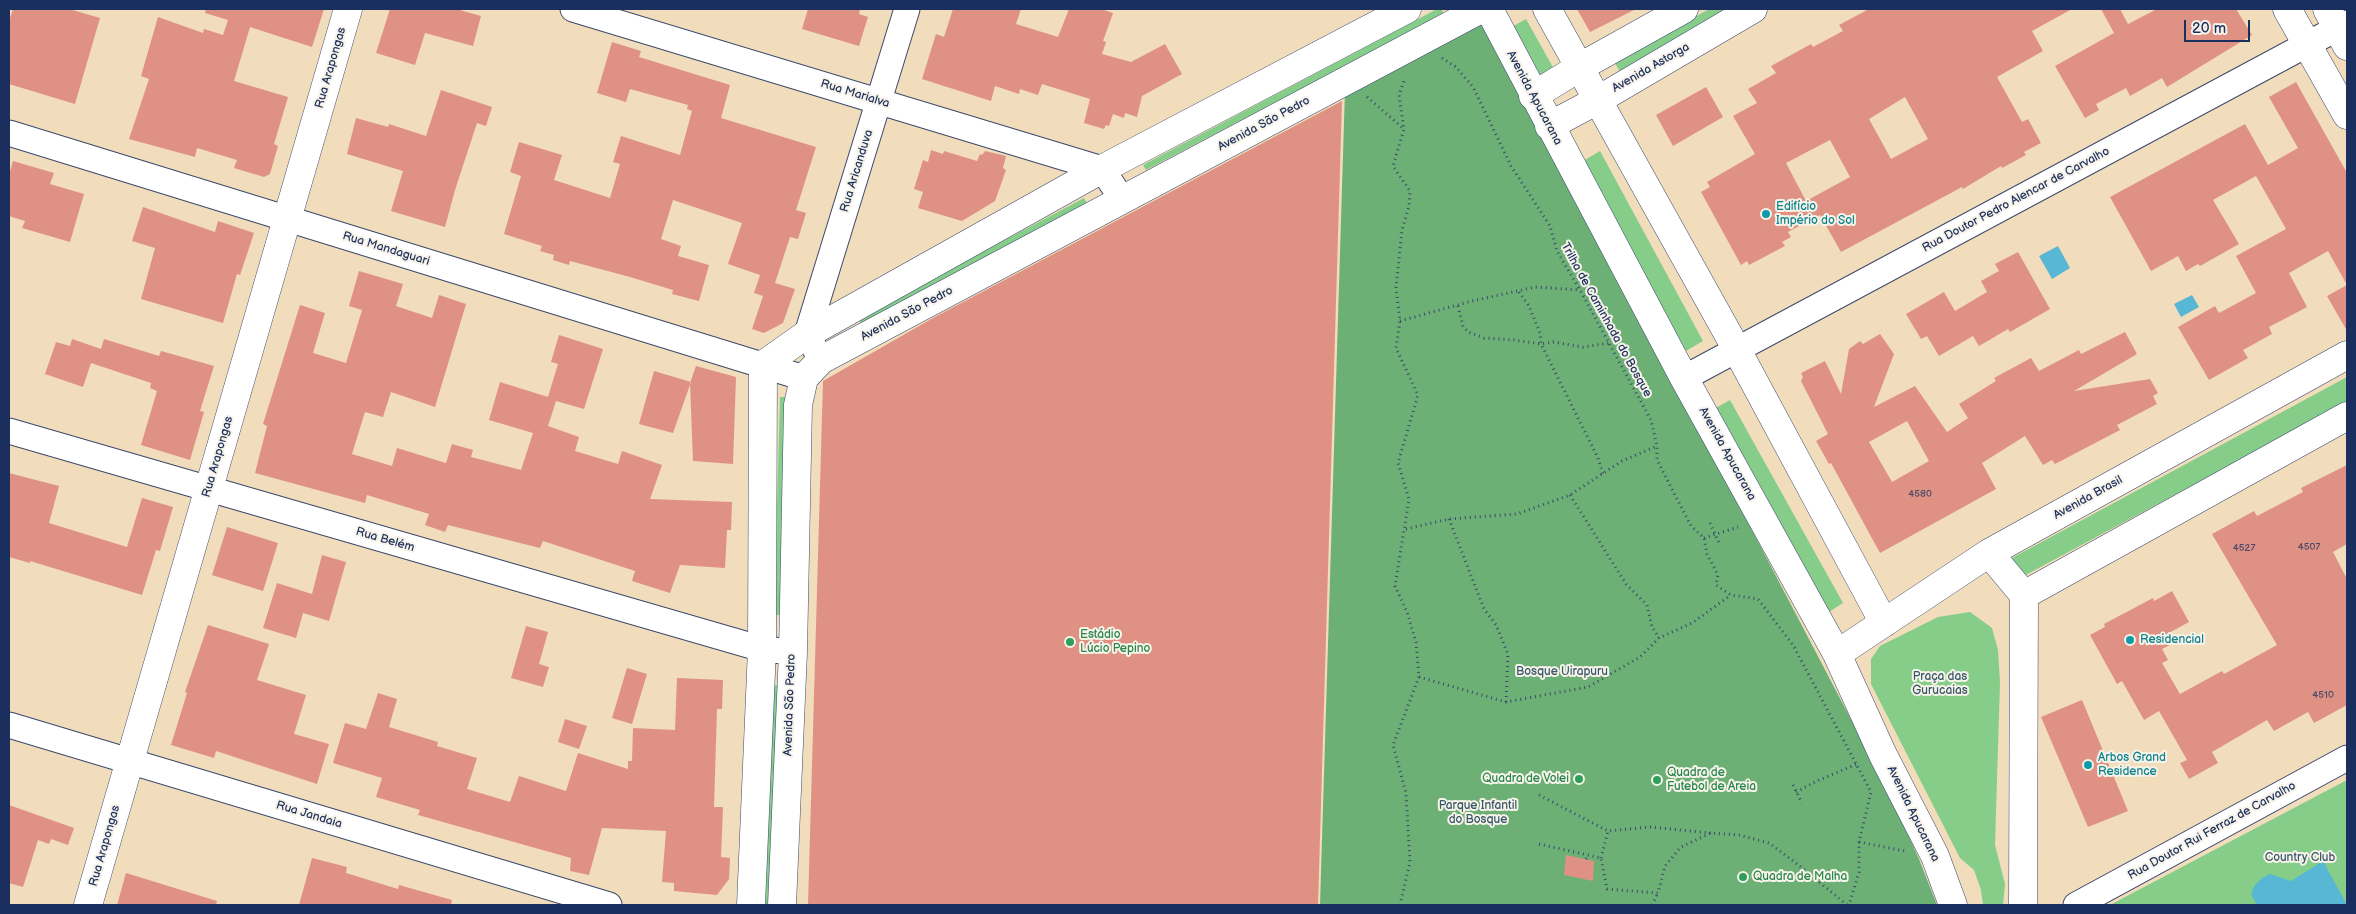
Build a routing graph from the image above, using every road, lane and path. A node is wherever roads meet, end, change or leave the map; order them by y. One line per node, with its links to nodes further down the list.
1 (348, 9): 26 (street, Rua Arapongas)
2 (573, 9): 19 (street, Rua Marialva)
3 (907, 9): 19 (street, Rua Aricanduva)
4 (1408, 9): 24 (street)
5 (1481, 9): 25 (street, Avenida São Pedro)
6 (1488, 9): 17 (street, Avenida Apucarana)
7 (1547, 9): 14 (street)
8 (1684, 9): 14 (street)
9 (1753, 9): 18 (street, Avenida Astorga)
10 (2287, 9): 12 (street)
11 (2340, 27): 12 (street, Rua Doutor Pedro Alencar de Carvalho)
12 (2308, 43): 20 (street); 36 (street, Rua Doutor Pedro Alencar de Carvalho)
13 (1433, 59): 27 (path, Trilha de Caminhada do Bosque)
14 (1580, 67): 17 (street); 18 (street)
15 (1408, 72): 22 (path)
16 (1361, 91): 22 (path)
17 (1534, 96): 21 (street, Avenida Apucarana)
18 (1598, 100): 21 (street, Avenida Astorga); 36 (street)
19 (879, 101): 24 (street, Rua Marialva); 32 (street, Rua Aricanduva)
20 (2347, 115)
21 (1549, 126): 40 (street, Avenida Apucarana)
22 (1404, 130): 31 (path)
23 (9, 133): 26 (street, Rua Mandaguari)
24 (1102, 169): 25 (street); 30 (street)
25 (1122, 199): 33 (street, Avenida São Pedro)
26 (288, 218): 38 (street, Rua Mandaguari); 45 (street, Rua Arapongas)
27 (1580, 290): 28 (path); 34 (path, Trilha de Caminhada do Bosque)
28 (1519, 292): 29 (path); 35 (path)
29 (1458, 306): 31 (path); 35 (path)
30 (842, 315): 32 (street); 33 (street)
31 (1400, 321): 50 (path)
32 (807, 334): 38 (street); 39 (street)
33 (859, 340): 39 (street, Avenida São Pedro)
34 (1610, 343): 35 (path); 43 (path, Trilha de Caminhada do Bosque)
35 (1541, 344): 44 (path)
36 (1737, 350): 40 (street, Rua Doutor Pedro Alencar de Carvalho); 57 (street)
37 (2347, 355): 54 (street, Avenida Brasil)
38 (763, 365): 39 (street, Rua Mandaguari); 59 (street)
39 (813, 369): 60 (street, Avenida São Pedro)
40 (1684, 378): 47 (street, Avenida Apucarana)
41 (2347, 416): 56 (street)
42 (9, 431): 45 (street, Rua Belém)
43 (1657, 446): 44 (path); 52 (path, Trilha de Caminhada do Bosque)
44 (1603, 475): 46 (path)
45 (209, 489): 59 (street, Rua Belém); 66 (street, Rua Arapongas)
46 (1570, 495): 48 (path); 58 (path)
47 (1762, 518): 51 (path); 61 (street, Avenida Apucarana)
48 (1449, 519): 50 (path); 63 (path)
49 (1710, 523): 51 (path)
50 (1406, 529): 62 (path)
51 (1714, 534): 52 (path); 53 (path)
52 (1704, 538): 55 (path, Trilha de Caminhada do Bosque)
53 (1720, 545)
54 (1989, 553): 56 (street); 57 (street, Avenida Brasil)
55 (1731, 595): 58 (path); 67 (path)
56 (2024, 595): 89 (street)
57 (1884, 623): 61 (street, Avenida Brasil)
58 (1659, 638): 63 (path)
59 (762, 649): 60 (street, Rua Belém); 83 (street)
60 (792, 652): 84 (street, Avenida São Pedro)
61 (1837, 654): 77 (street, Avenida Apucarana)
62 (1419, 677): 63 (path); 85 (path)
63 (1506, 702)
64 (9, 725): 66 (street, Rua Jandaia)
65 (2347, 758): 90 (street, Rua Doutor Rui Ferraz de Carvalho)
66 (130, 761): 81 (street, Rua Arapongas); 82 (street, Rua Jandaia)
67 (1857, 764): 69 (path); 74 (path)
68 (1793, 785): 69 (path)
69 (1796, 792): 71 (path)
70 (1539, 795): 72 (path)
71 (1802, 803)
72 (1608, 831): 73 (path); 78 (path)
73 (1712, 833): 80 (path); 87 (path)
74 (1859, 842): 77 (path); 87 (path)
75 (1539, 844): 76 (path)
76 (1589, 855): 78 (path); 79 (path)
77 (1935, 856): 88 (street, Avenida Apucarana)
78 (1601, 858): 80 (path)
79 (1586, 859)
80 (1658, 894): 86 (path)
81 (88, 905)
82 (609, 905)
83 (751, 905)
84 (782, 905)
85 (1400, 905)
86 (1652, 905)
87 (1848, 905)
88 (1953, 905)
89 (2023, 905)
90 (2076, 905)

